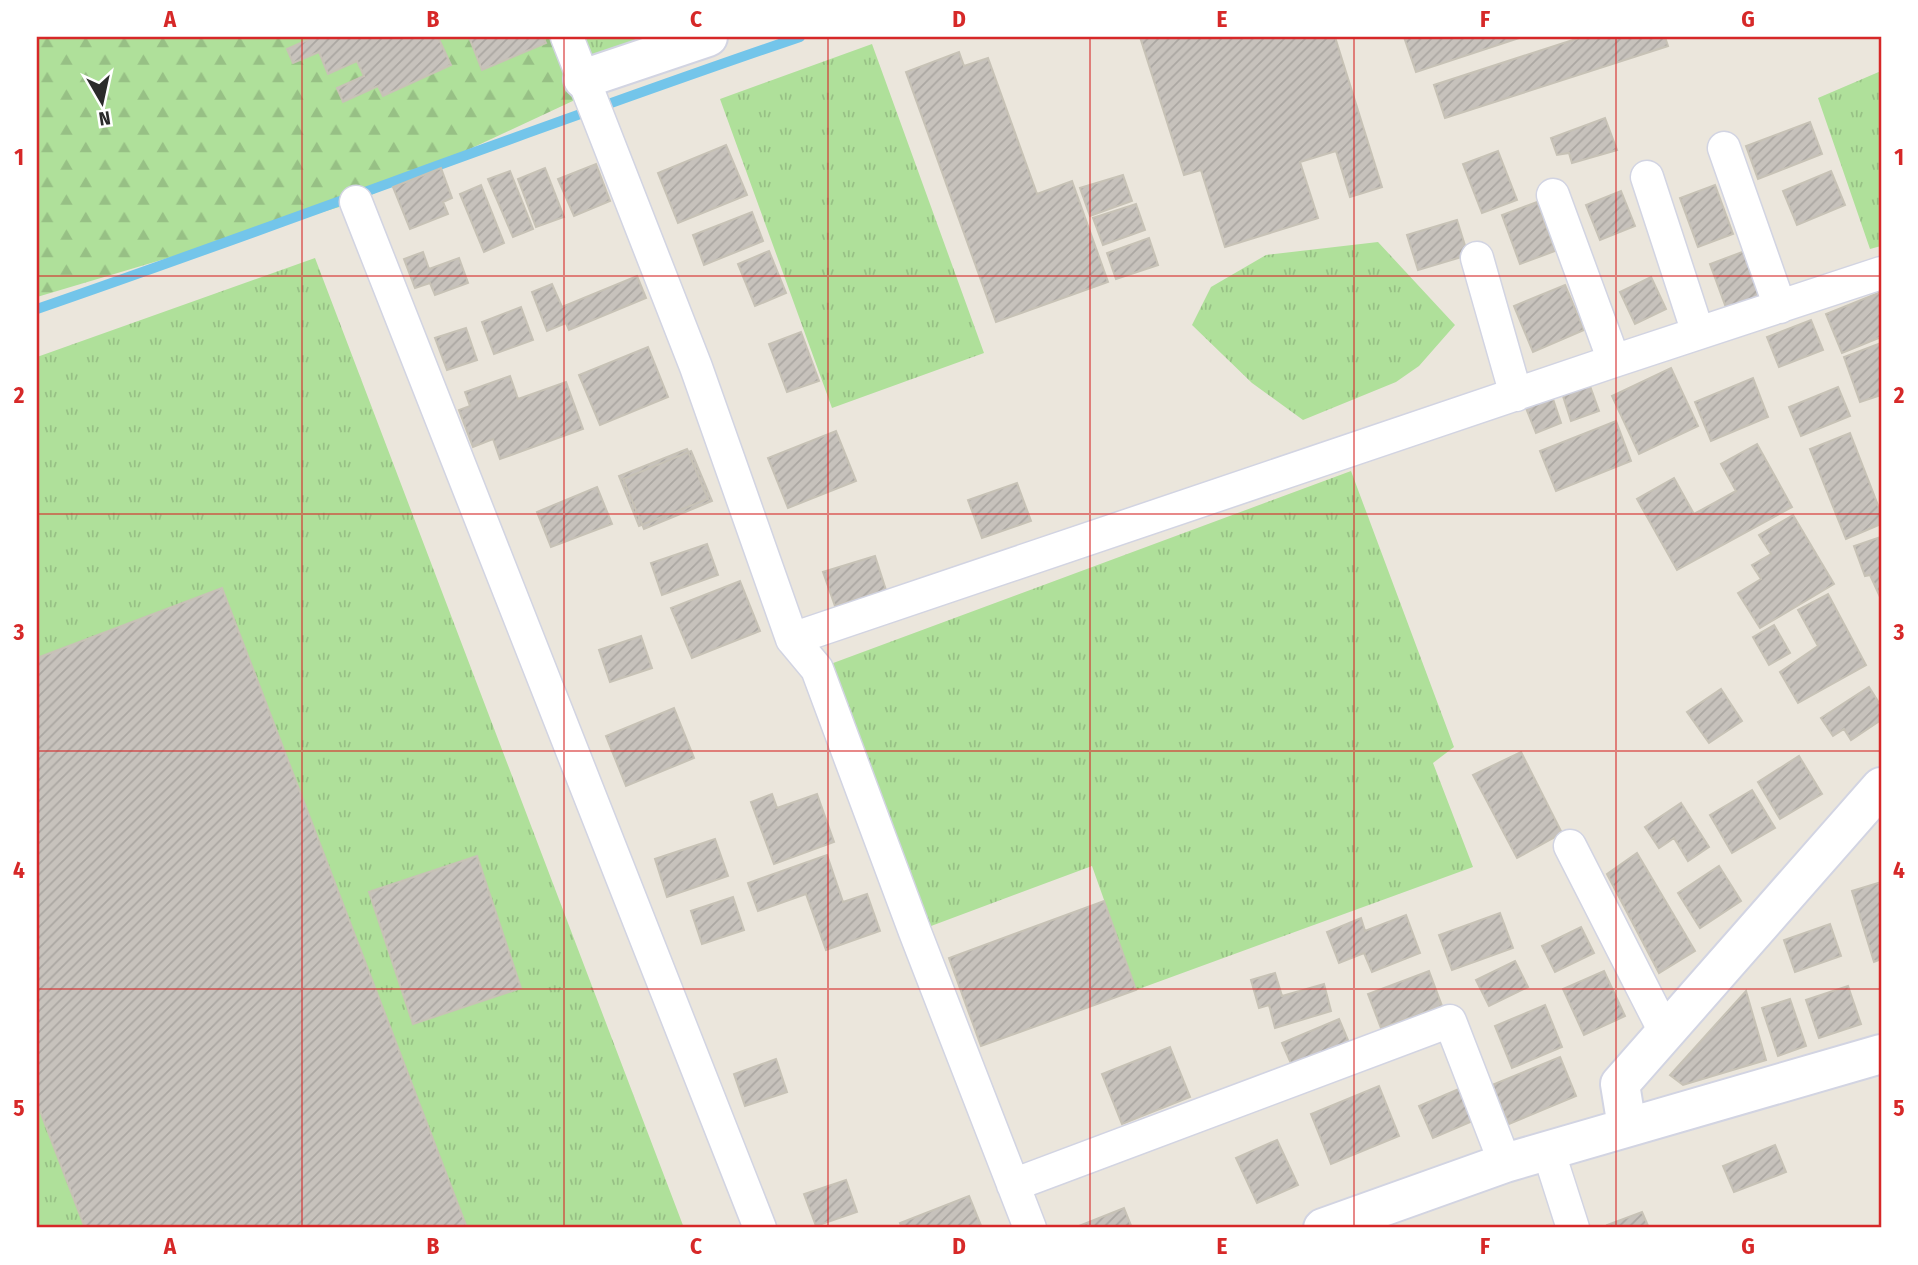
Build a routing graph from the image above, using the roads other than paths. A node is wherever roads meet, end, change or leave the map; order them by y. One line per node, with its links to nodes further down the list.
1 (567, 37): 3 (street)
2 (708, 37): 3 (street)
3 (583, 79): 14 (street)
4 (1724, 148): 10 (street)
5 (1647, 177): 11 (street)
6 (1553, 195): 12 (street)
7 (356, 202): 23 (street)
8 (1477, 258): 13 (street)
9 (1881, 273): 10 (street)
10 (1780, 307): 11 (street)
11 (1698, 333): 12 (street)
12 (1614, 361): 13 (street)
13 (1516, 395): 14 (street)
14 (792, 639): 22 (street)
15 (1881, 787): 17 (street)
16 (1570, 846): 17 (street)
17 (1665, 1032): 19 (street)
18 (1881, 1054): 19 (street)
19 (1627, 1127): 20 (street)
20 (1548, 1150): 21 (street); 26 (street)
21 (1505, 1163): 22 (street); 25 (street)
22 (1013, 1185): 24 (street)
23 (760, 1228)
24 (1030, 1228)
25 (1323, 1228)
26 (1573, 1228)

